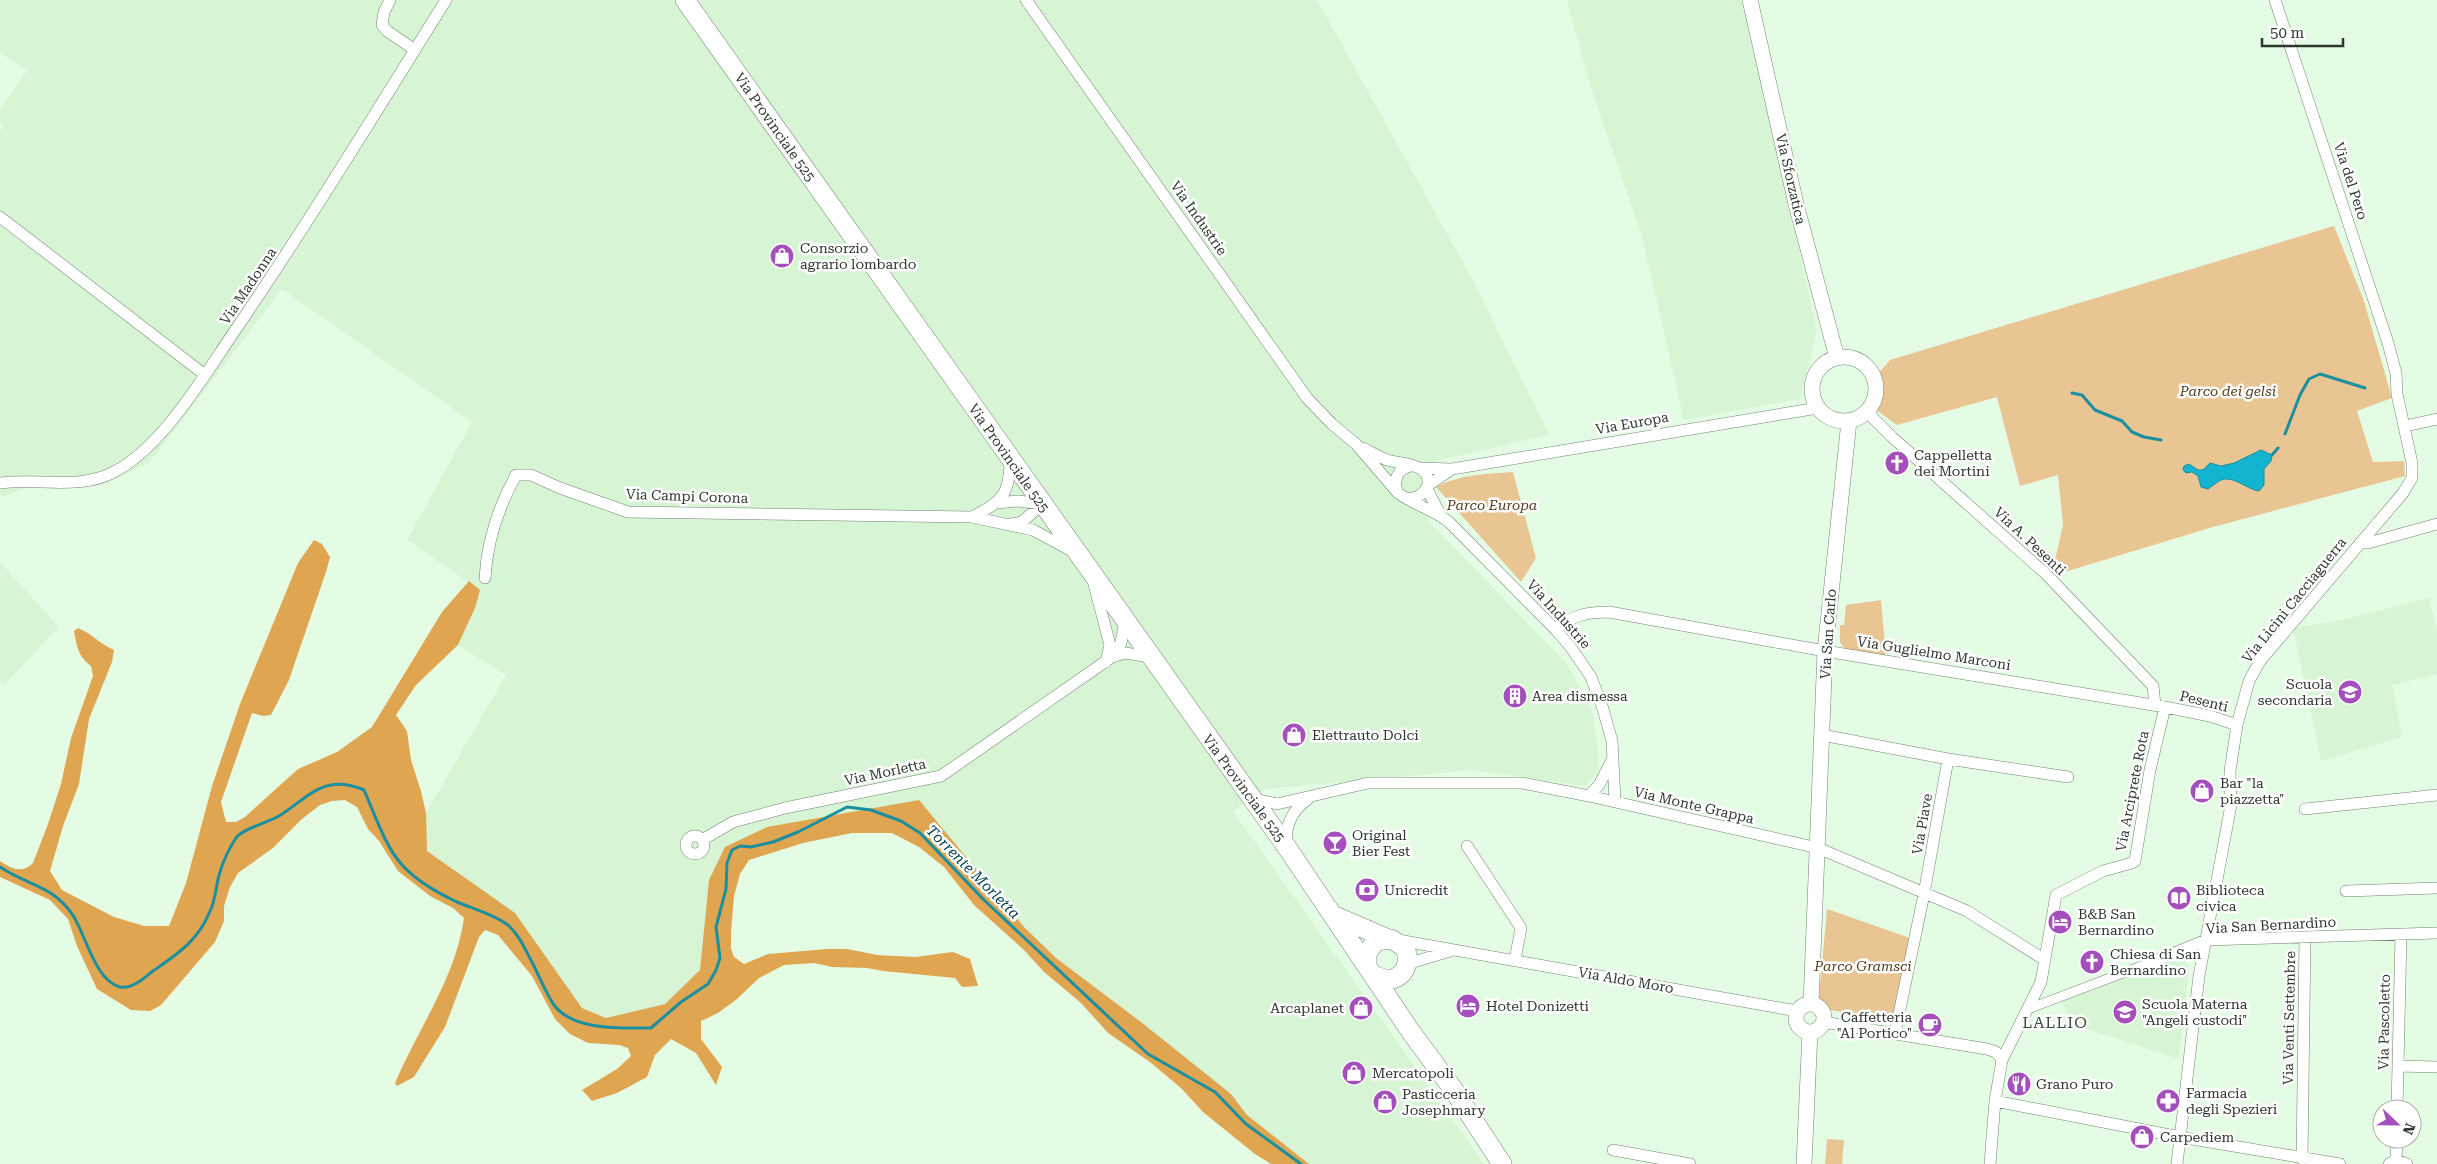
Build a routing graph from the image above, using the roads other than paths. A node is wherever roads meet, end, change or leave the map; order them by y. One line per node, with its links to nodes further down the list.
1 (390, 0): 7 (street)
2 (446, 0): 7 (street, Via Madonna)
3 (685, 0): 17 (main road, Via Provinciale 525)
4 (1026, 0): 16 (street, Via Industrie)
5 (1750, 0): 9 (street, Via Sforzatica)
6 (2275, 0): 15 (street, Via del Pero)
7 (415, 50): 10 (street, Via Madonna)
8 (0, 217): 10 (street)
9 (1837, 358): 11 (street); 12 (street)
10 (205, 375): 20 (street, Via Madonna)
11 (1818, 408): 14 (street); 19 (street, Via Europa)
12 (1867, 412): 14 (street); 38 (street, Via A. Pesenti)
13 (2437, 419): 15 (street)
14 (1849, 421): 35 (street, Via San Carlo)
15 (2405, 426): 29 (street, Via Licini Cacciaguerra)
16 (1356, 444): 18 (street, Via Industrie); 22 (street, Via Industrie)
17 (1010, 460): 23 (street); 24 (main road, Via Provinciale 525)
18 (1415, 467): 19 (street, Via Europa); 21 (street, Via Industrie); 22 (street)
19 (1452, 469): 21 (street, Via Europa)
20 (0, 483)
21 (1427, 488): 22 (street); 25 (street, Via Industrie)
22 (1401, 495): 25 (street, Via Industrie)
23 (997, 503): 24 (street); 26 (street)
24 (1042, 504): 28 (street); 30 (main road, Via Provinciale 525)
25 (1440, 514): 34 (street, Via Industrie)
26 (972, 517): 28 (street, Via Campi Corona); 32 (street, Via Campi Corona)
27 (2437, 524): 29 (street)
28 (1009, 525): 30 (street, Via Campi Corona)
29 (2360, 543): 39 (street, Via Licini Cacciaguerra)
30 (1076, 553): 31 (main road, Via Provinciale 525)
31 (1092, 575): 33 (main road, Via Provinciale 525); 37 (street)
32 (485, 578)
33 (1125, 621): 36 (main road, Via Provinciale 525); 37 (street)
34 (1556, 630): 35 (street, Via Guglielmo Marconi); 42 (street, Via Industrie)
35 (1825, 651): 38 (street, Via Guglielmo Marconi); 40 (street, Via San Carlo)
36 (1150, 657): 37 (street, Via Morletta); 47 (main road, Via Provinciale 525)
37 (1109, 659): 50 (street, Via Morletta)
38 (2160, 706): 39 (street, Pesenti); 65 (street, Via Arciprete Rota)
39 (2237, 725): 62 (street, Via Licini Cacciaguerra)
40 (1822, 735): 41 (street); 53 (street, Via San Carlo)
41 (1948, 759): 43 (street); 56 (street, Via Piave)
42 (1612, 760): 45 (street); 48 (street, Via Industrie)
43 (2068, 777)
44 (2437, 795): 49 (street)
45 (1589, 796): 46 (street, Via Monte Grappa); 48 (street, Via Monte Grappa)
46 (1311, 797): 47 (street); 51 (street)
47 (1251, 798): 51 (main road, Via Provinciale 525)
48 (1615, 802): 53 (street, Via Monte Grappa)
49 (2305, 809)
50 (702, 840)
51 (1286, 846): 57 (main road, Via Provinciale 525)
52 (1467, 846): 64 (street)
53 (1818, 848): 56 (street, Via Monte Grappa); 69 (street, Via San Carlo)
54 (2437, 888): 55 (street)
55 (2346, 891)
56 (1924, 894): 65 (street, Via Monte Grappa); 75 (street, Via Piave)
57 (1334, 915): 61 (main road); 68 (main road, Via Provinciale 525)
58 (2437, 933): 59 (street, Via San Bernardino)
59 (2401, 935): 60 (street, Via San Bernardino); 77 (street, Via Pascoletto)
60 (2305, 938): 62 (street, Via San Bernardino); 84 (street, Via Venti Settembre)
61 (1390, 939): 63 (street, Via Aldo Moro); 67 (main road, Via Provinciale 525); 68 (main road)
62 (2206, 940): 66 (street, Via San Bernardino); 81 (street, Via Licini Cacciaguerra)
63 (1454, 950): 64 (street, Via Aldo Moro); 67 (street, Via Aldo Moro)
64 (1516, 960): 71 (street, Via Aldo Moro)
65 (2045, 960): 70 (street, Via Arciprete Rota)
66 (2152, 962): 70 (street, Via San Bernardino)
67 (1404, 969): 68 (main road); 72 (main road, Via Provinciale 525)
68 (1371, 971): 72 (main road, Via Provinciale 525)
69 (1811, 1004): 71 (street); 73 (street)
70 (2028, 1009): 76 (street, Via Arciprete Rota)
71 (1797, 1011): 74 (street)
72 (1401, 1016): 86 (main road, Via Provinciale 525)
73 (1823, 1022): 74 (street); 75 (street)
74 (1810, 1032): 88 (street)
75 (1896, 1033): 76 (street)
76 (2002, 1060): 80 (street, Via Arciprete Rota)
77 (2398, 1066): 78 (street); 79 (street, Via Pascoletto)
78 (2437, 1066)
79 (2397, 1099)
80 (1995, 1101): 81 (street); 89 (street, Via Arciprete Rota)
81 (2180, 1137): 84 (street); 90 (street, Via Licini Cacciaguerra)
82 (2397, 1149): 85 (street)
83 (1613, 1150): 87 (street)
84 (2295, 1160): 91 (street)
85 (2397, 1163)
86 (1502, 1164)
87 (1690, 1164)
88 (1804, 1164)
89 (1990, 1164)
90 (2178, 1164)
91 (2340, 1164)

